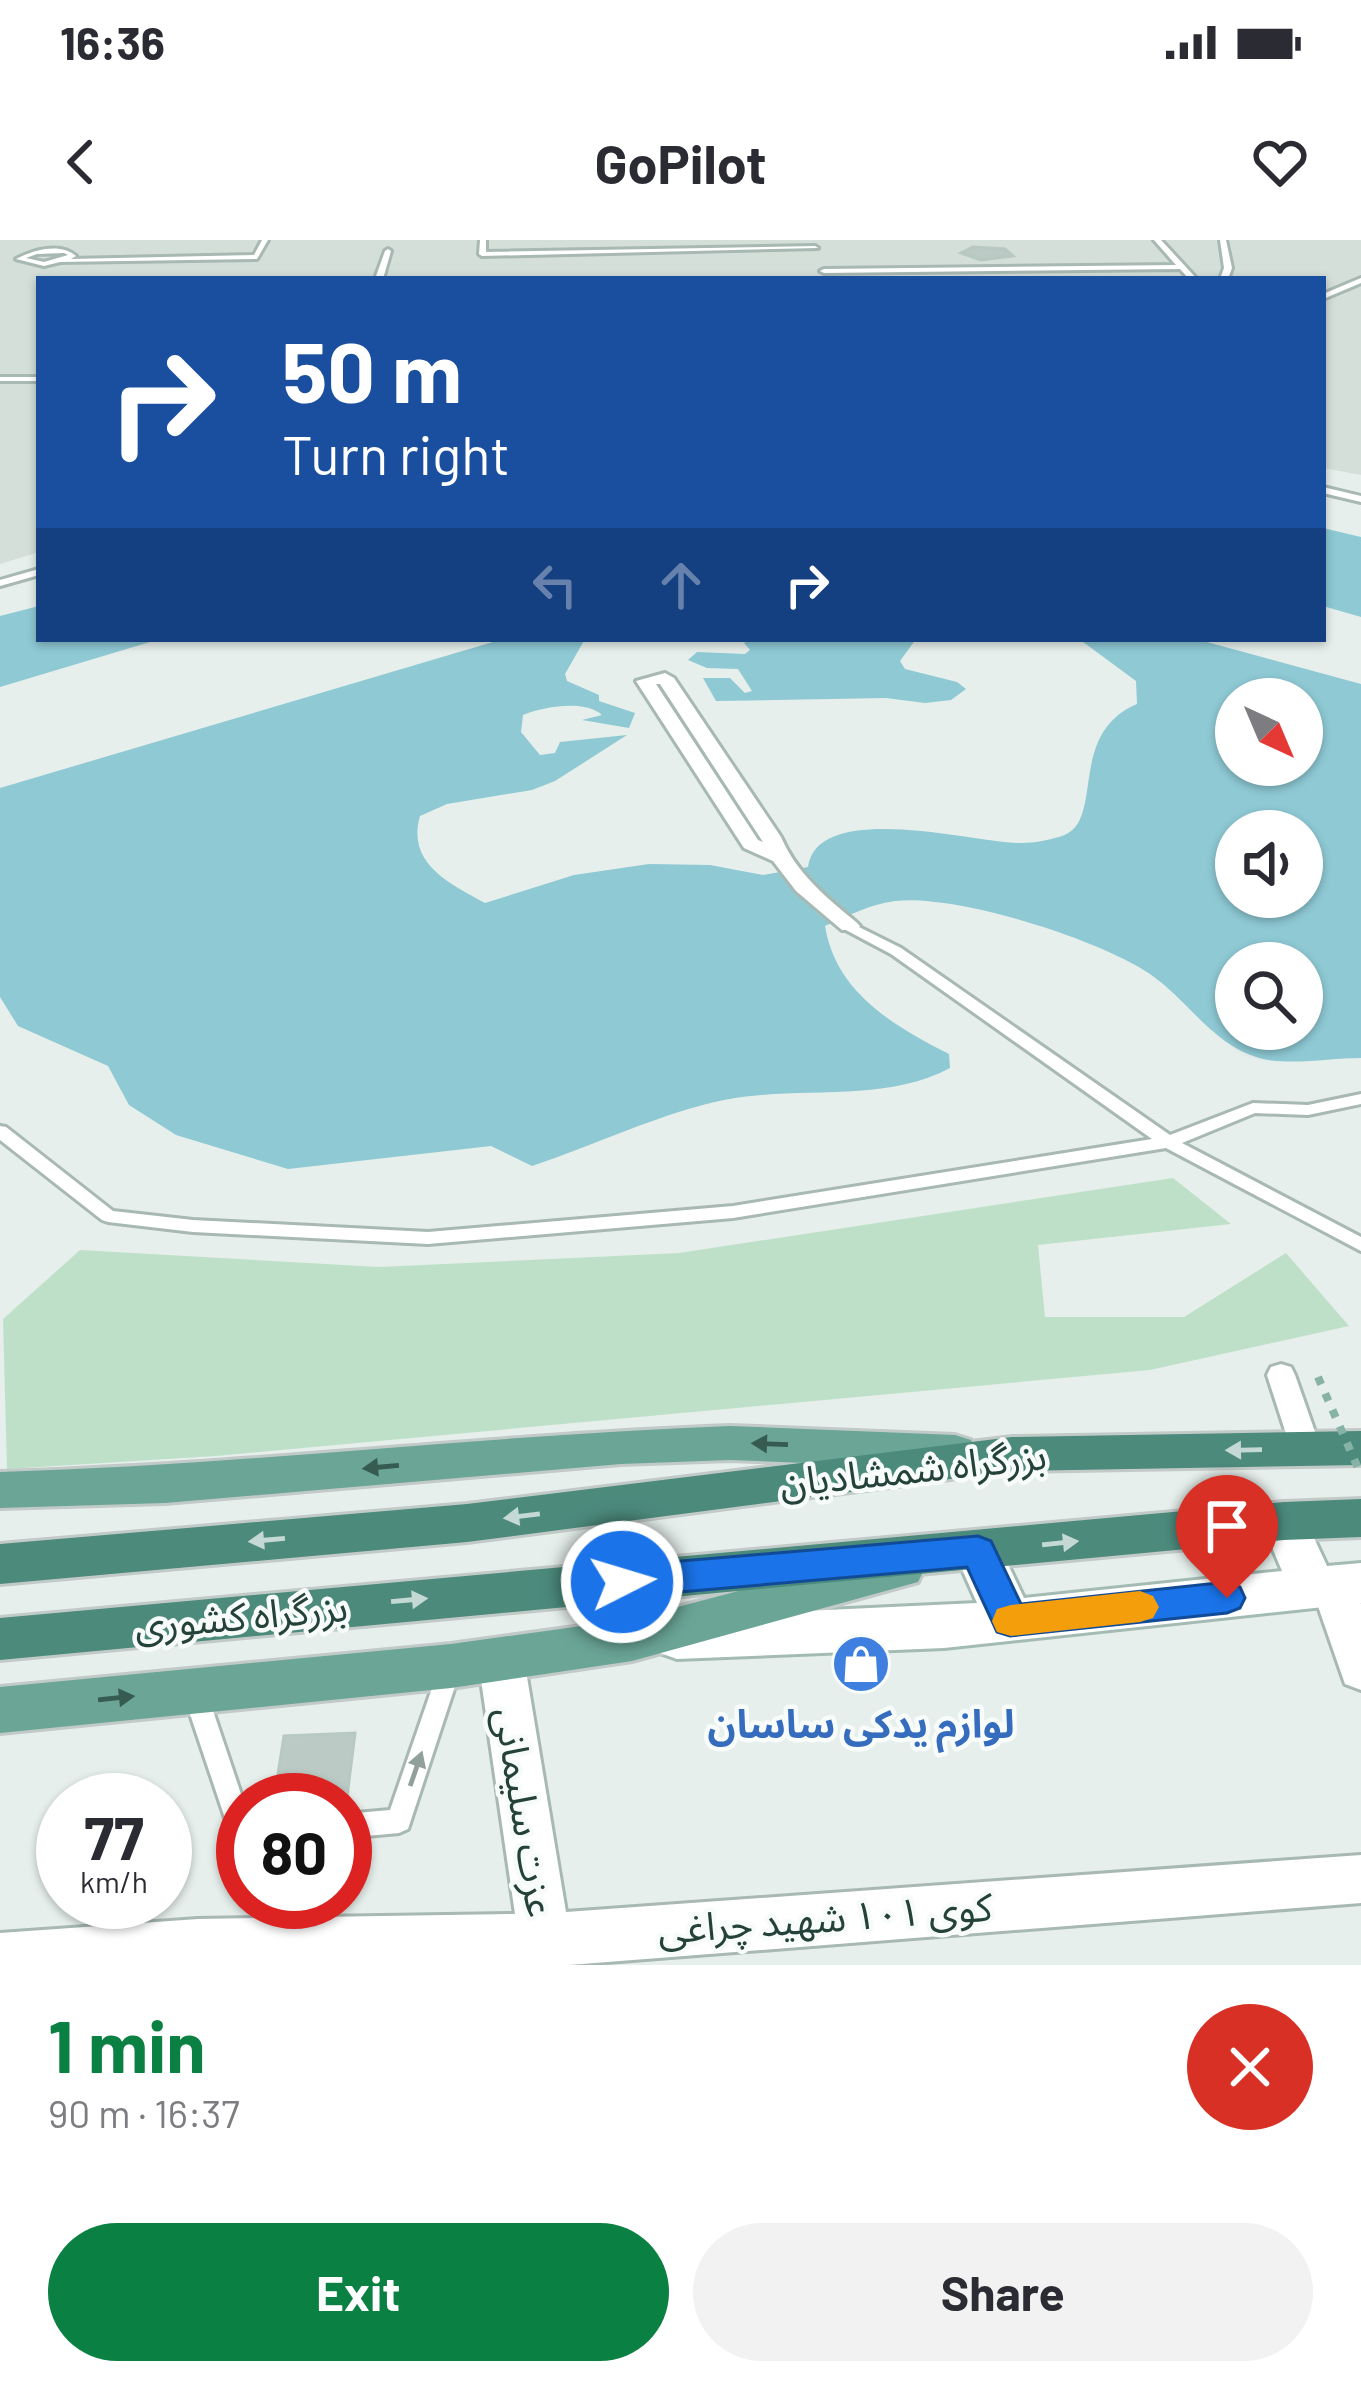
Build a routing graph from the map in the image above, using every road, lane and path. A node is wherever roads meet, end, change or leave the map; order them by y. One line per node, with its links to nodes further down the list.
1 (46, 240): 9 (lane)
2 (266, 240): 7 (lane)
3 (483, 240): 6 (lane)
4 (1157, 240): 14 (lane)
5 (1223, 240): 18 (lane)
6 (813, 244): 15 (lane)
7 (260, 250): 10 (lane); 12 (lane)
8 (388, 250): 16 (lane)
9 (43, 251): 10 (lane); 11 (lane)
10 (73, 254): 12 (lane)
11 (23, 257): 12 (lane); 13 (lane)
12 (63, 261)
13 (1, 262)
14 (1184, 267): 15 (lane); 17 (lane)
15 (825, 275)
16 (381, 276)
17 (1191, 276)
18 (1225, 276)
19 (1361, 280): 20 (lane)
20 (1326, 295)
21 (0, 379): 22 (lane)
22 (36, 379)
23 (1326, 491): 24 (lane)
24 (1361, 499)
25 (36, 573): 26 (lane)
26 (0, 583)
27 (778, 856): 27 (street); 28 (street)
28 (849, 926): 31 (lane)
29 (1361, 1099): 31 (lane)
30 (0, 1131): 31 (lane)
31 (1168, 1142): 32 (lane)
32 (1361, 1245)
33 (1281, 1375): 36 (street)
34 (1318, 1377): 38 (path, bridge)
35 (1361, 1448): 36 (highway, بزرگراه شمشادیان)
36 (1306, 1449): 37 (highway, بزرگراه شمشادیان, one-way to 37)
37 (1012, 1454): 39 (main road, one-way to 39); 43 (highway, بزرگراه شمشادیان, one-way to 43)
38 (1361, 1475)
39 (0, 1490)
40 (1361, 1518): 41 (highway)
41 (1284, 1521): 42 (highway, one-way to 41); 44 (main road)
42 (962, 1553): 45 (main road); 46 (highway, بزرگراه کشوری, one-way to 42); 47 (main road)
43 (0, 1564)
44 (1332, 1578): 45 (main road); 50 (street)
45 (1010, 1621): 47 (main road)
46 (0, 1639)
47 (632, 1640): 48 (main road)
48 (501, 1659): 49 (main road); 56 (street, عزت سلیمانی)
49 (451, 1666): 51 (main road); 54 (lane, one-way to 49)
50 (1361, 1670)
51 (194, 1690): 52 (main road, one-way to 51); 53 (lane)
52 (0, 1710)
53 (222, 1773)
54 (372, 1824)
55 (1361, 1879): 56 (street, کوی ۱۰۱ شهید چراغی)
56 (544, 1952): 57 (street, کوی ۱۰۱ شهید چراغی)
57 (196, 1955): 58 (street, کوی ۱۰۱ شهید چراغی)
58 (0, 1959)

